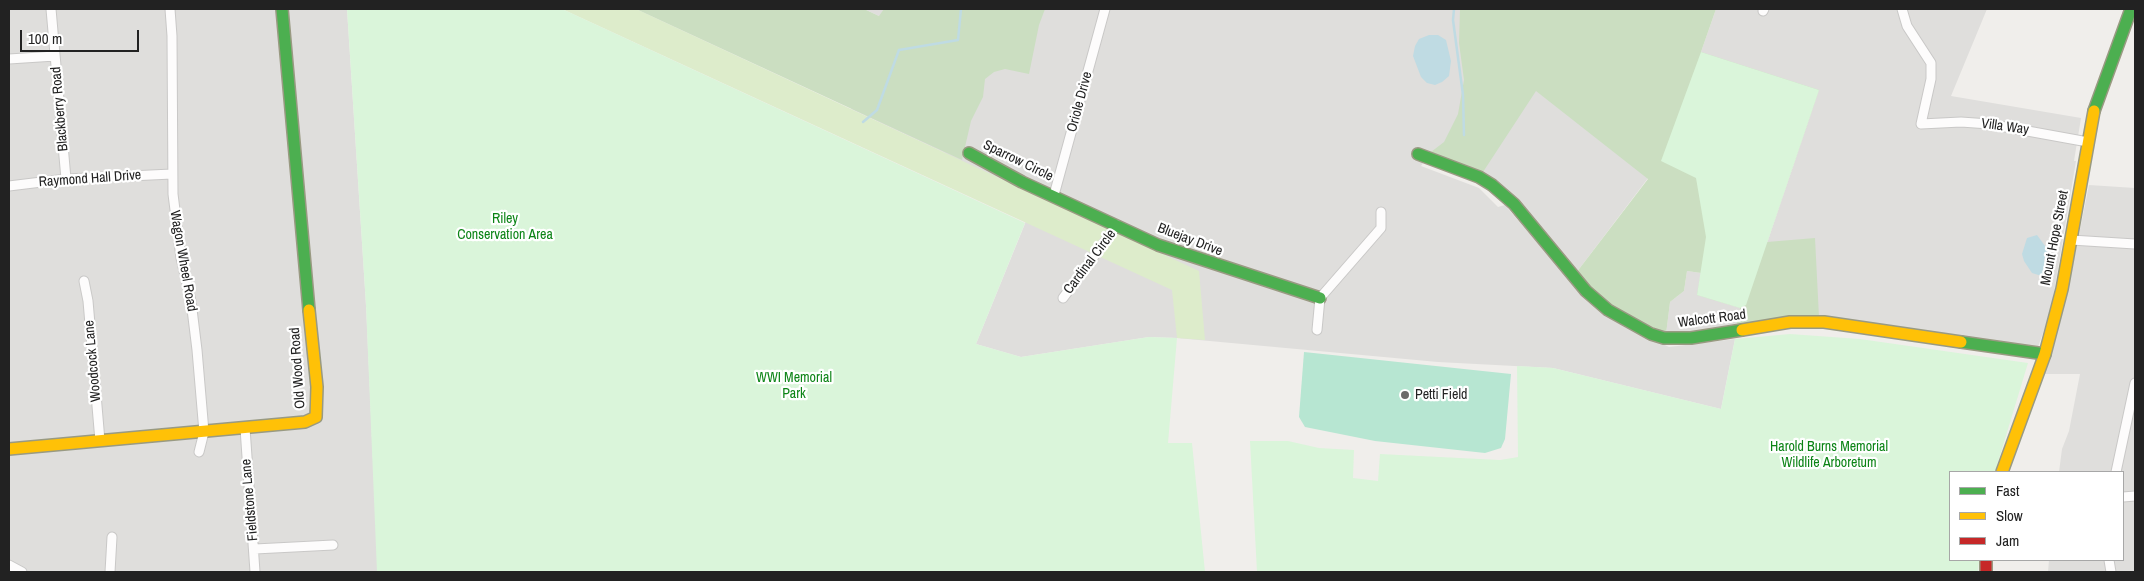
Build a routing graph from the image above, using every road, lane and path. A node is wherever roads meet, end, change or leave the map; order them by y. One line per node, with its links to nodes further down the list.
1 (51, 9): 7 (street, Blackberry Road)
2 (170, 9): 12 (street, Wagon Wheel Road)
3 (282, 9): 26 (street, Old Wood Road)
4 (1105, 9): 15 (street, Oriole Drive)
5 (1902, 9): 9 (street, Villa Way)
6 (2131, 9): 9 (street, Mount Hope Street)
7 (55, 56): 8 (street); 13 (street, Blackberry Road)
8 (9, 60)
9 (2088, 142): 18 (street, Mount Hope Street)
10 (969, 153): 15 (street, Sparrow Circle)
11 (1418, 154): 24 (street, Walcott Road)
12 (172, 174): 13 (street, Raymond Hall Drive); 27 (street, Wagon Wheel Road)
13 (66, 179): 14 (street, Raymond Hall Drive)
14 (9, 186)
15 (1054, 195): 17 (street, Bluejay Drive)
16 (1381, 212): 22 (street)
17 (1117, 225): 21 (street, Cardinal Circle); 22 (street, Bluejay Drive)
18 (2071, 240): 19 (street); 24 (street, Mount Hope Street)
19 (2135, 244)
20 (84, 281): 28 (street, Woodcock Lane)
21 (1063, 298)
22 (1320, 298): 23 (street)
23 (1316, 330)
24 (2045, 354): 31 (street, Mount Hope Street)
25 (2135, 383): 32 (street)
26 (245, 428): 27 (street, Old Wood Road); 35 (street, Fieldstone Lane)
27 (204, 432): 28 (street, Old Wood Road); 30 (street, Wagon Wheel Road)
28 (100, 441): 29 (street, Old Wood Road)
29 (9, 449)
30 (199, 452)
31 (2002, 471)
32 (2116, 471)
33 (112, 537): 38 (street)
34 (333, 544): 35 (street)
35 (255, 549): 39 (street, Fieldstone Lane)
36 (9, 565): 37 (street)
37 (22, 572)
38 (110, 572)
39 (255, 572)

